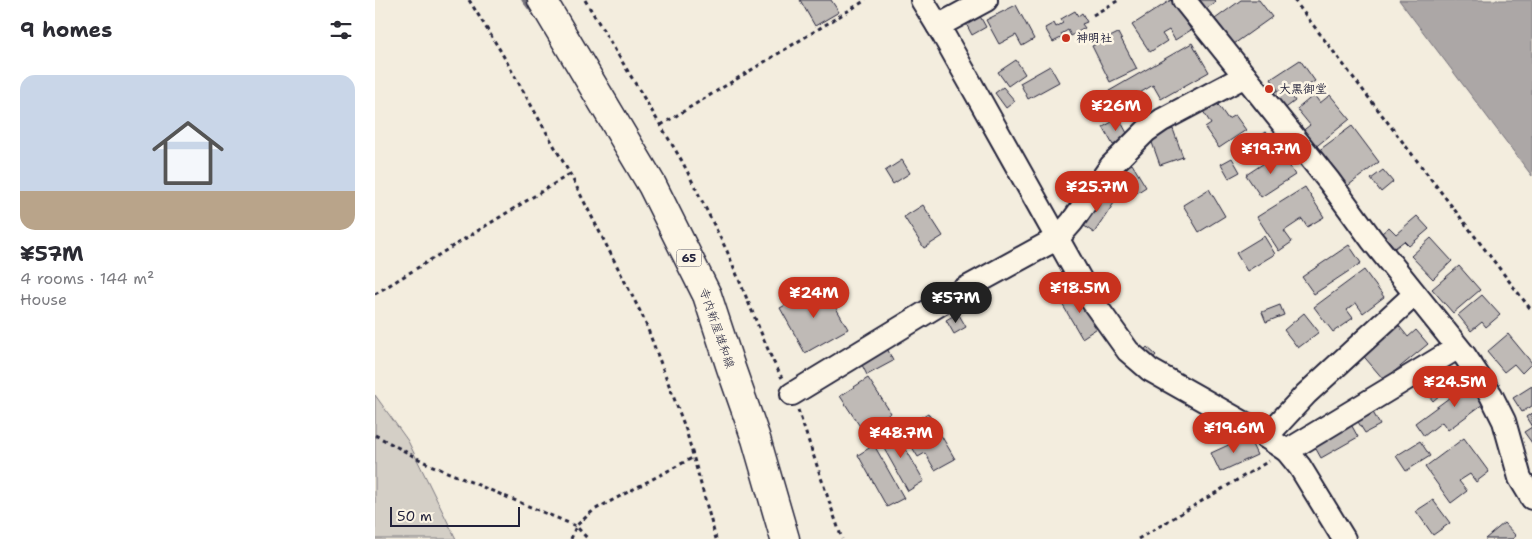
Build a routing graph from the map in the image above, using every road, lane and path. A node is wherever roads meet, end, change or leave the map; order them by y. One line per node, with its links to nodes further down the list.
1 (469, 0): 14 (path)
2 (542, 0): 30 (main road, 寺内新屋雄和線 / 65)
3 (585, 0): 13 (path)
4 (866, 0): 13 (path)
5 (922, 0): 11 (street)
6 (987, 0): 11 (street)
7 (1119, 0): 10 (path)
8 (1184, 0): 12 (street)
9 (1294, 0): 18 (path)
10 (1093, 15)
11 (938, 26): 15 (street)
12 (1245, 76): 15 (street); 17 (street)
13 (661, 125): 20 (path)
14 (570, 174): 16 (path); 24 (path)
15 (1058, 238): 20 (street); 22 (street)
16 (375, 294)
17 (1415, 294): 19 (street); 22 (street)
18 (1532, 311)
19 (1457, 348): 23 (street); 25 (street)
20 (792, 394): 31 (path)
21 (375, 435): 26 (path)
22 (1266, 437): 23 (street)
23 (1287, 451): 32 (path); 33 (street)
24 (694, 457): 26 (path); 29 (path)
25 (1532, 498)
26 (577, 526): 27 (path); 28 (path)
27 (571, 539)
28 (588, 539)
29 (716, 539)
30 (785, 539)
31 (842, 539)
32 (1138, 539)
33 (1344, 539)

